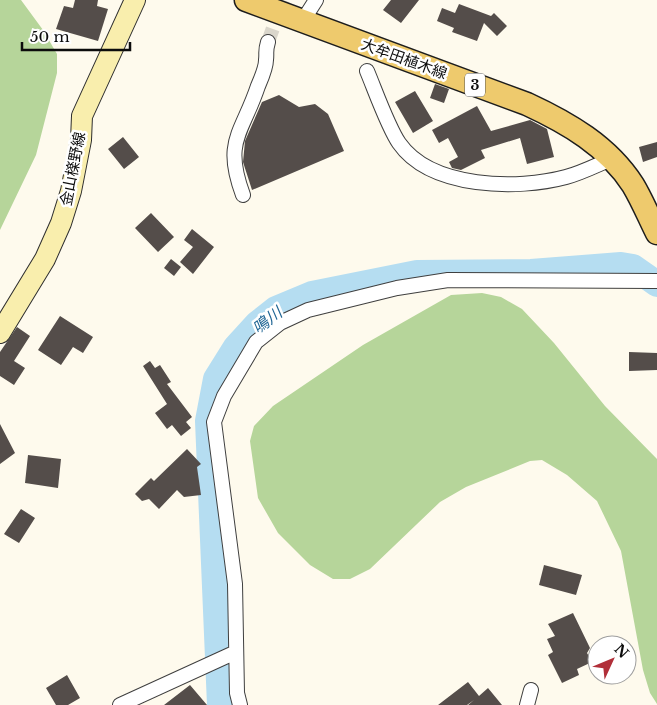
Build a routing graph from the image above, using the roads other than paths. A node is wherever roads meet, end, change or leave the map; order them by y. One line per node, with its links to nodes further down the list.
1 (135, 0): 11 (main road, 金山檪野線)
2 (246, 0): 4 (main road, 大牟田植木線 / 3)
3 (316, 0): 4 (street)
4 (302, 22): 7 (main road, 大牟田植木線 / 3)
5 (268, 42): 8 (street)
6 (366, 71): 7 (street)
7 (611, 159): 9 (main road, 大牟田植木線 / 3)
8 (243, 195)
9 (657, 233)
10 (657, 281): 12 (street)
11 (0, 333)
12 (236, 652): 14 (street); 15 (street)
13 (531, 690): 16 (street)
14 (120, 705)
15 (240, 705)
16 (527, 705)

